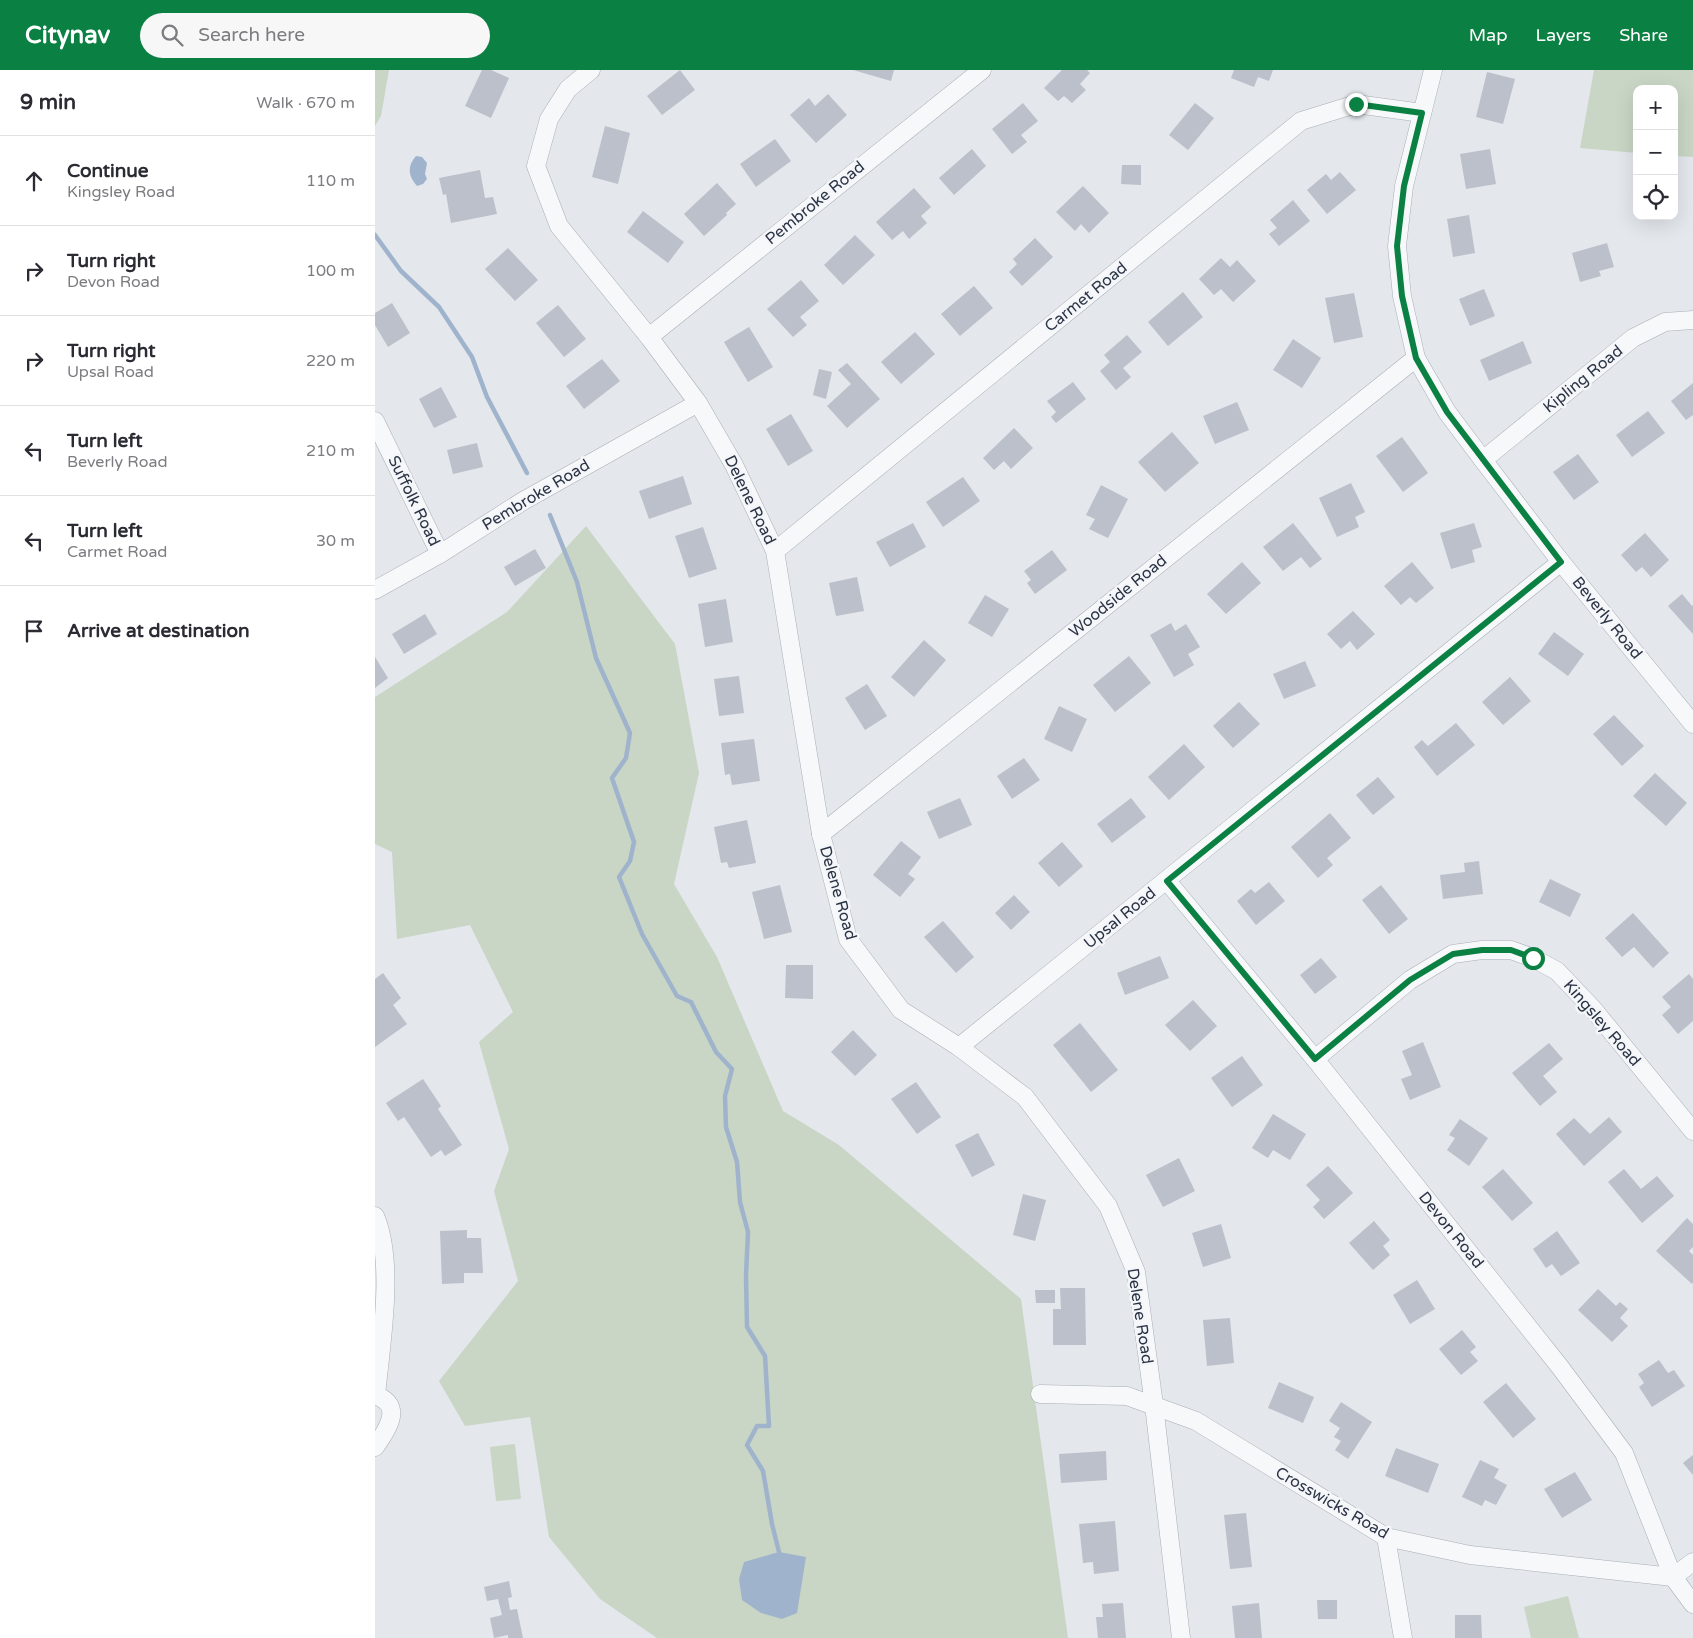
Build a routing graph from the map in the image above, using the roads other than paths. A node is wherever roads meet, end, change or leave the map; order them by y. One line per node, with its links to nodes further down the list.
1 (591, 70): 6 (street, Delene Road)
2 (982, 70): 6 (street, Pembroke Road)
3 (1433, 70): 4 (street, Beverly Road)
4 (1422, 113): 7 (street, Beverly Road); 11 (street, Carmet Road)
5 (1693, 320): 10 (street, Kipling Road)
6 (649, 337): 8 (street, Delene Road)
7 (1416, 358): 10 (street, Beverly Road); 16 (street, Woodside Road)
8 (698, 403): 11 (street, Delene Road); 12 (street, Pembroke Road)
9 (375, 421): 12 (street, Suffolk Road)
10 (1483, 460): 13 (street, Beverly Road)
11 (775, 551): 16 (street, Delene Road)
12 (440, 554): 14 (street, Pembroke Road)
13 (1561, 562): 15 (street, Beverly Road); 17 (street, Upsal Road)
14 (375, 590)
15 (1693, 724)
16 (821, 834): 18 (street, Delene Road)
17 (1167, 881): 18 (street, Upsal Road); 19 (street, Devon Road)
18 (959, 1047): 24 (street, Delene Road)
19 (1315, 1059): 20 (street, Kingsley Road); 28 (street, Devon Road)
20 (1693, 1132)
21 (375, 1216): 23 (street)
22 (1040, 1394): 24 (street, Crosswicks Road)
23 (376, 1395): 25 (street)
24 (1154, 1405): 26 (street, Crosswicks Road); 30 (street, Delene Road)
25 (375, 1447)
26 (1386, 1537): 28 (street, Crosswicks Road); 31 (street)
27 (1693, 1562): 28 (street)
28 (1673, 1577): 29 (street, Devon Road)
29 (1693, 1604)
30 (1181, 1638)
31 (1403, 1638)

